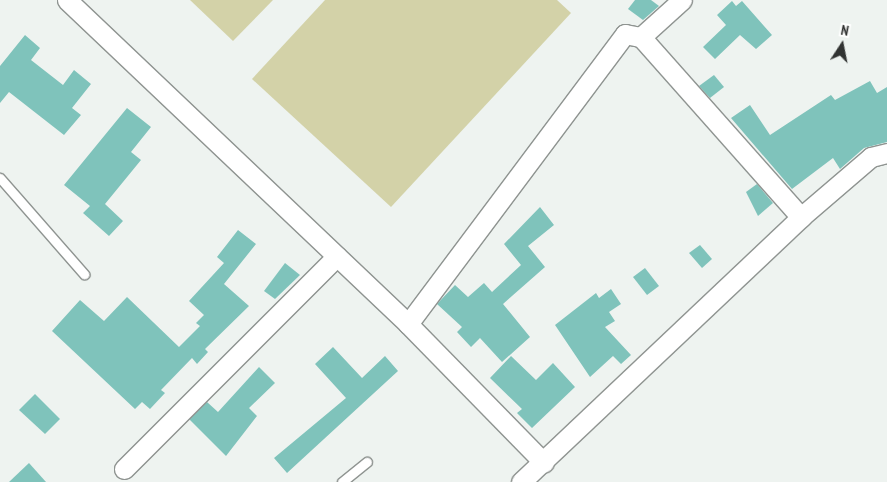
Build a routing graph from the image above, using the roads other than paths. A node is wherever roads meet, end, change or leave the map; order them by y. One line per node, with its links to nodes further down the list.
1 (67, 0): 7 (street)
2 (682, 0): 3 (street)
3 (641, 37): 6 (street); 9 (street)
4 (887, 153): 6 (street)
5 (0, 178): 8 (lane)
6 (801, 216): 11 (street)
7 (336, 256): 9 (street); 12 (street)
8 (84, 274)
9 (408, 324): 11 (street)
10 (367, 462): 13 (lane)
11 (544, 463): 14 (street)
12 (124, 468)
13 (342, 482)
14 (521, 482)

